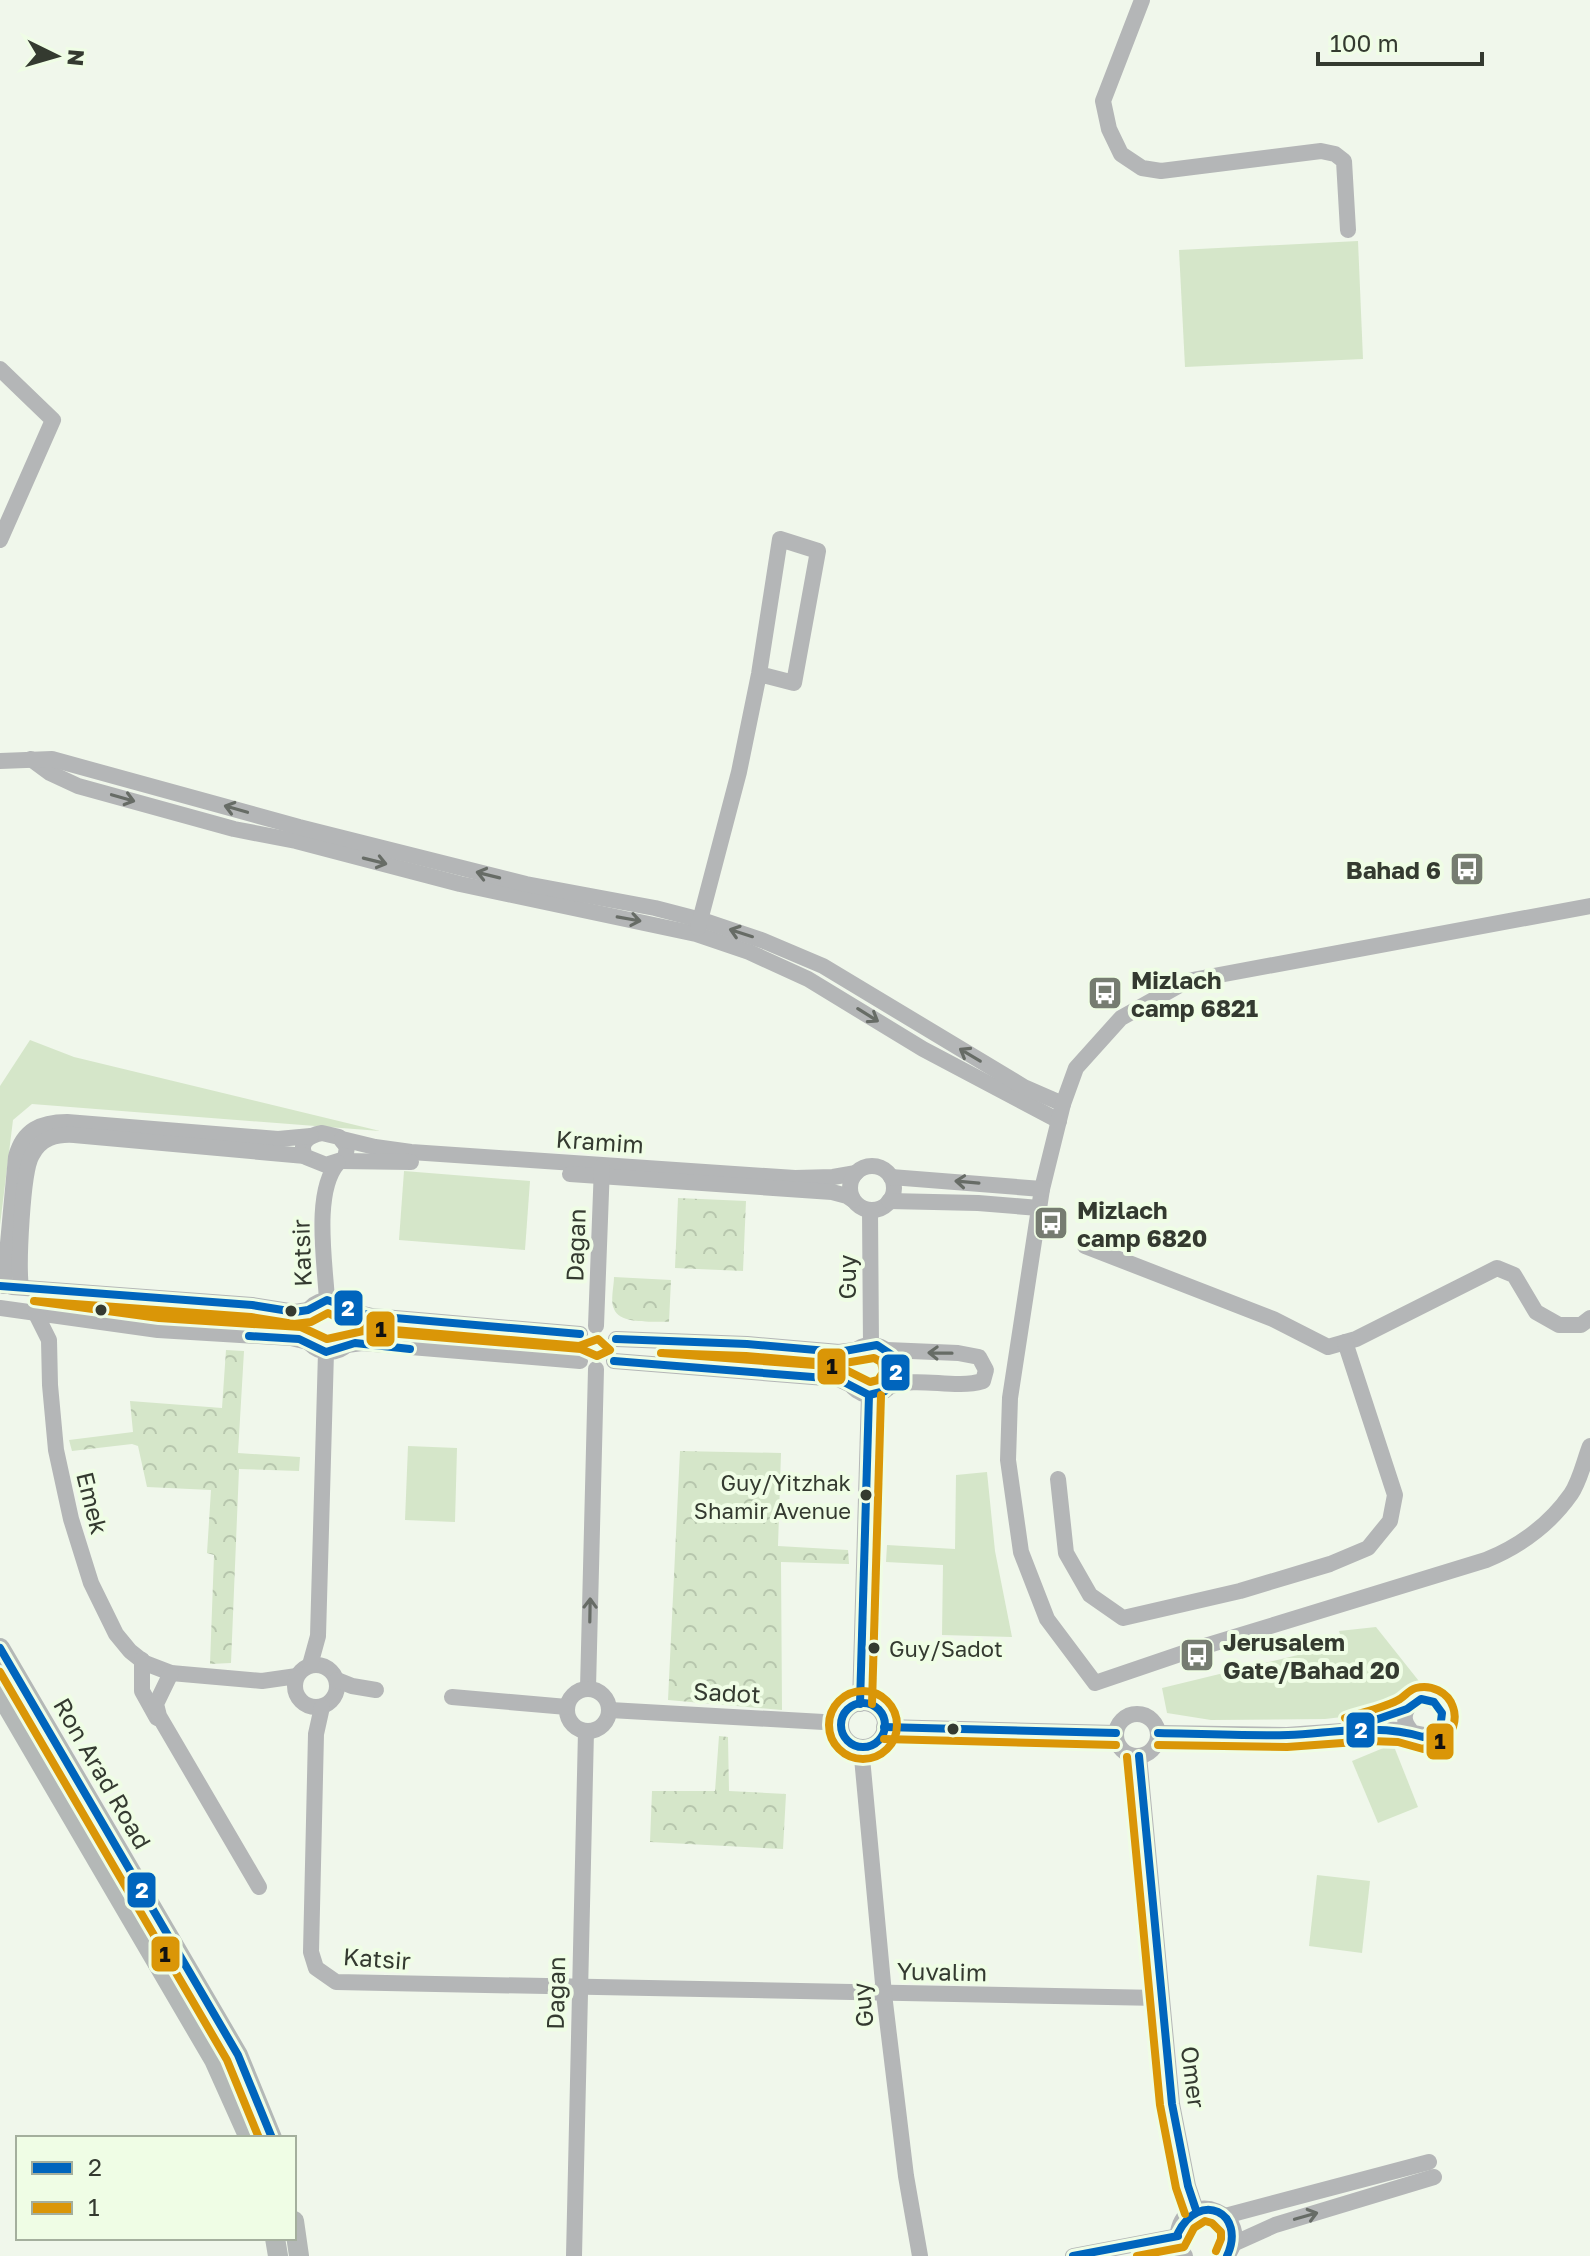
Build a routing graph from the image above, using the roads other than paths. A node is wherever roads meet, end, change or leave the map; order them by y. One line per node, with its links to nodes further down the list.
1 (1142, 0): 2 (street)
2 (1348, 230)
3 (0, 369): 4 (street)
4 (0, 540)
5 (759, 674): 5 (street); 8 (street)
6 (0, 761): 8 (street)
7 (1590, 906): 9 (street)
8 (698, 927): 9 (street, one-way to 8); 10 (street, one-way to 10)
9 (1063, 1104): 10 (street)
10 (1059, 1121): 18 (street)
11 (311, 1136): 12 (street); 13 (street); 25 (street)
12 (342, 1139): 14 (street); 15 (street, Kramim)
13 (307, 1158): 14 (street); 21 (street, Katsir); 25 (street)
14 (340, 1162): 15 (street, Kramim); 21 (street, Katsir)
15 (602, 1170): 16 (street, Kramim); 19 (street, Kramim); 33 (street, Dagan)
16 (856, 1173): 17 (street); 19 (street)
17 (891, 1177): 18 (street, one-way to 17); 20 (street)
18 (1042, 1189): 22 (street)
19 (853, 1200): 23 (street)
20 (889, 1201): 22 (street); 23 (street)
21 (324, 1204): 26 (street, Katsir)
22 (1039, 1208): 48 (street)
23 (870, 1210): 40 (street, Guy)
24 (1085, 1246): 38 (street)
25 (8, 1286): 28 (street)
26 (327, 1300): 28 (street); 29 (street)
27 (0, 1308): 30 (street)
28 (308, 1310): 37 (street)
29 (350, 1311): 34 (street); 39 (street)
30 (36, 1314): 32 (street); 36 (street)
31 (1590, 1318): 38 (street)
32 (70, 1319): 36 (street); 37 (street)
33 (596, 1326): 34 (street); 35 (street)
34 (580, 1334): 42 (street)
35 (616, 1339): 40 (street); 43 (street)
36 (49, 1340): 51 (street, Emek)
37 (308, 1342): 41 (street)
38 (1345, 1342): 49 (street)
39 (347, 1345): 41 (street); 42 (street)
40 (871, 1348): 45 (street); 46 (street); 46 (street, one-way to 40)
41 (326, 1352): 53 (street, Katsir)
42 (580, 1361): 44 (street)
43 (614, 1361): 44 (street); 45 (street)
44 (596, 1369): 54 (street, one-way to 44)
45 (851, 1385): 47 (street)
46 (889, 1387): 47 (street)
47 (869, 1395): 58 (street)
48 (1590, 1446)
49 (1058, 1479)
50 (0, 1648): 77 (main road, Ron Arad Road)
51 (142, 1660): 52 (street, Emek); 64 (street)
52 (171, 1673): 53 (street, Emek); 64 (street)
53 (316, 1686): 55 (street); 73 (street, Katsir)
54 (588, 1688): 59 (street); 61 (street)
55 (370, 1689)
56 (0, 1694): 76 (main road, Ron Arad Road)
57 (452, 1697): 59 (street)
58 (860, 1704): 62 (street); 63 (street)
59 (567, 1707): 66 (street)
60 (1407, 1709): 65 (street); 67 (street); 67 (street)
61 (610, 1710): 62 (street, Sadot); 66 (street)
62 (841, 1723): 70 (street)
63 (884, 1727): 68 (street); 70 (street)
64 (166, 1728): 72 (street)
65 (1349, 1729): 67 (street); 69 (street)
66 (586, 1731): 73 (street, Dagan)
67 (1412, 1732)
68 (1116, 1733): 69 (street); 71 (street)
69 (1158, 1733): 71 (street)
70 (861, 1747): 74 (street, Guy)
71 (1139, 1756): 75 (street, Omer)
72 (259, 1887)
73 (579, 1989): 74 (street, Yuvalim); 84 (street, Dagan)
74 (884, 1994): 75 (street, Yuvalim); 85 (street, Guy)
75 (1160, 1998): 78 (street, Omer)
76 (248, 2136)
77 (271, 2136)
78 (1196, 2210): 79 (street); 81 (street)
79 (1225, 2216): 82 (street); 82 (street, one-way to 79)
80 (296, 2235): 83 (main road)
81 (1182, 2248): 86 (street); 87 (street)
82 (1230, 2250)
83 (299, 2256)
84 (574, 2256)
85 (920, 2256)
86 (1073, 2256)
87 (1159, 2256)

